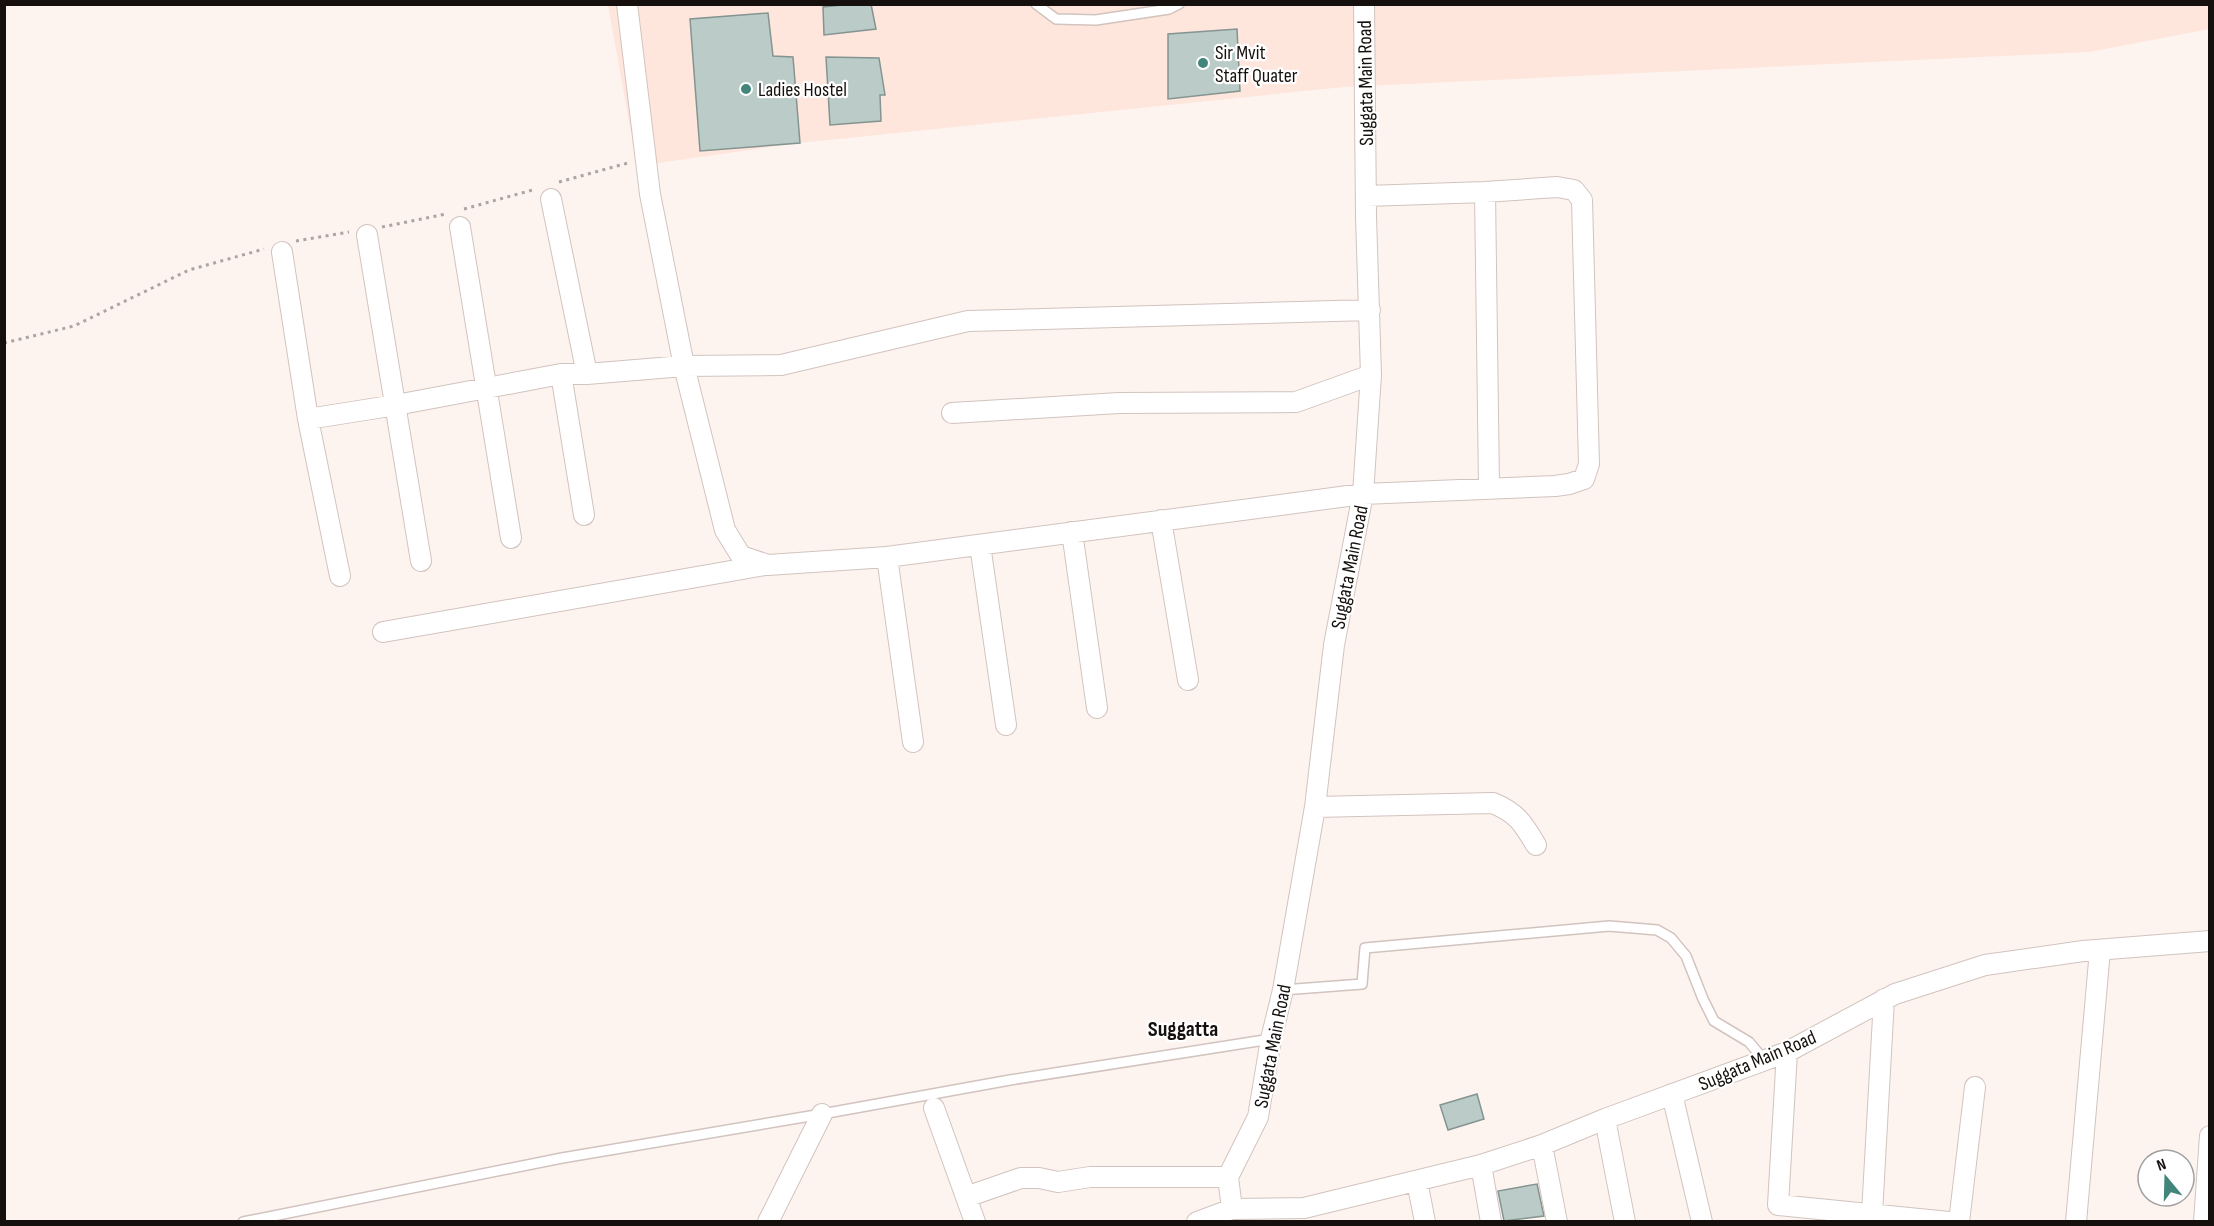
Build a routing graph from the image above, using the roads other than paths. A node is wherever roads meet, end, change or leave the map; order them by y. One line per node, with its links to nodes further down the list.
1 (627, 4): 12 (street)
2 (1036, 4): 3 (lane)
3 (1179, 4)
4 (1364, 4): 7 (street, Suggata Main Road)
5 (551, 189): 14 (street)
6 (1485, 192): 7 (street); 20 (street); 20 (street)
7 (1366, 196): 11 (street, Suggata Main Road)
8 (460, 227): 16 (street)
9 (367, 231): 17 (street)
10 (280, 247): 19 (street)
11 (1370, 310): 12 (street); 15 (street, Suggata Main Road)
12 (684, 366): 14 (street); 29 (street)
13 (561, 374): 14 (street); 16 (street); 22 (street)
14 (587, 374)
15 (1371, 375): 18 (street); 21 (street, Suggata Main Road)
16 (486, 389): 17 (street); 25 (street)
17 (396, 405): 19 (street); 28 (street)
18 (951, 413)
19 (308, 419): 30 (street)
20 (1490, 488): 21 (street)
21 (1363, 494): 23 (street); 36 (street, Suggata Main Road)
22 (584, 515)
23 (1161, 520): 24 (street); 32 (street)
24 (1072, 532): 26 (street); 33 (street)
25 (511, 538)
26 (980, 545): 27 (street); 34 (street)
27 (887, 557): 29 (street); 35 (street)
28 (422, 561)
29 (768, 565): 31 (street)
30 (339, 576)
31 (383, 632)
32 (1188, 680)
33 (1097, 708)
34 (1006, 725)
35 (913, 742)
36 (1315, 807): 37 (street); 40 (street, Suggata Main Road)
37 (1536, 845)
38 (2210, 941): 39 (street, Suggata Main Road)
39 (2100, 950): 41 (street, Suggata Main Road); 70 (street)
40 (1283, 990): 42 (street, Suggata Main Road); 44 (lane)
41 (1884, 999): 43 (street, Suggata Main Road); 57 (street)
42 (1271, 1039): 48 (lane); 53 (street, Suggata Main Road)
43 (1786, 1052): 44 (street, Suggata Main Road); 57 (street)
44 (1764, 1060): 46 (street, Suggata Main Road)
45 (1975, 1087): 69 (street)
46 (1672, 1094): 49 (street, Suggata Main Road); 67 (street)
47 (934, 1108): 55 (street)
48 (822, 1114): 59 (lane); 60 (street)
49 (1605, 1119): 51 (street, Suggata Main Road); 66 (street)
50 (2210, 1136): 71 (street)
51 (1542, 1144): 52 (street, Suggata Main Road); 65 (street)
52 (1481, 1165): 54 (street, Suggata Main Road); 64 (street)
53 (1228, 1177): 55 (street); 56 (street)
54 (1417, 1181): 58 (street, Suggata Main Road); 63 (street)
55 (966, 1197): 61 (street)
56 (1232, 1209): 58 (street, Suggata Main Road); 62 (street, Suggata Main Road)
57 (1872, 1214): 68 (street)
58 (1306, 1215)
59 (243, 1221)
60 (768, 1221)
61 (975, 1221)
62 (1197, 1221)
63 (1425, 1221)
64 (1491, 1221)
65 (1557, 1221)
66 (1625, 1221)
67 (1702, 1221)
68 (1949, 1221)
69 (1959, 1221)
70 (2076, 1221)
71 (2204, 1221)

